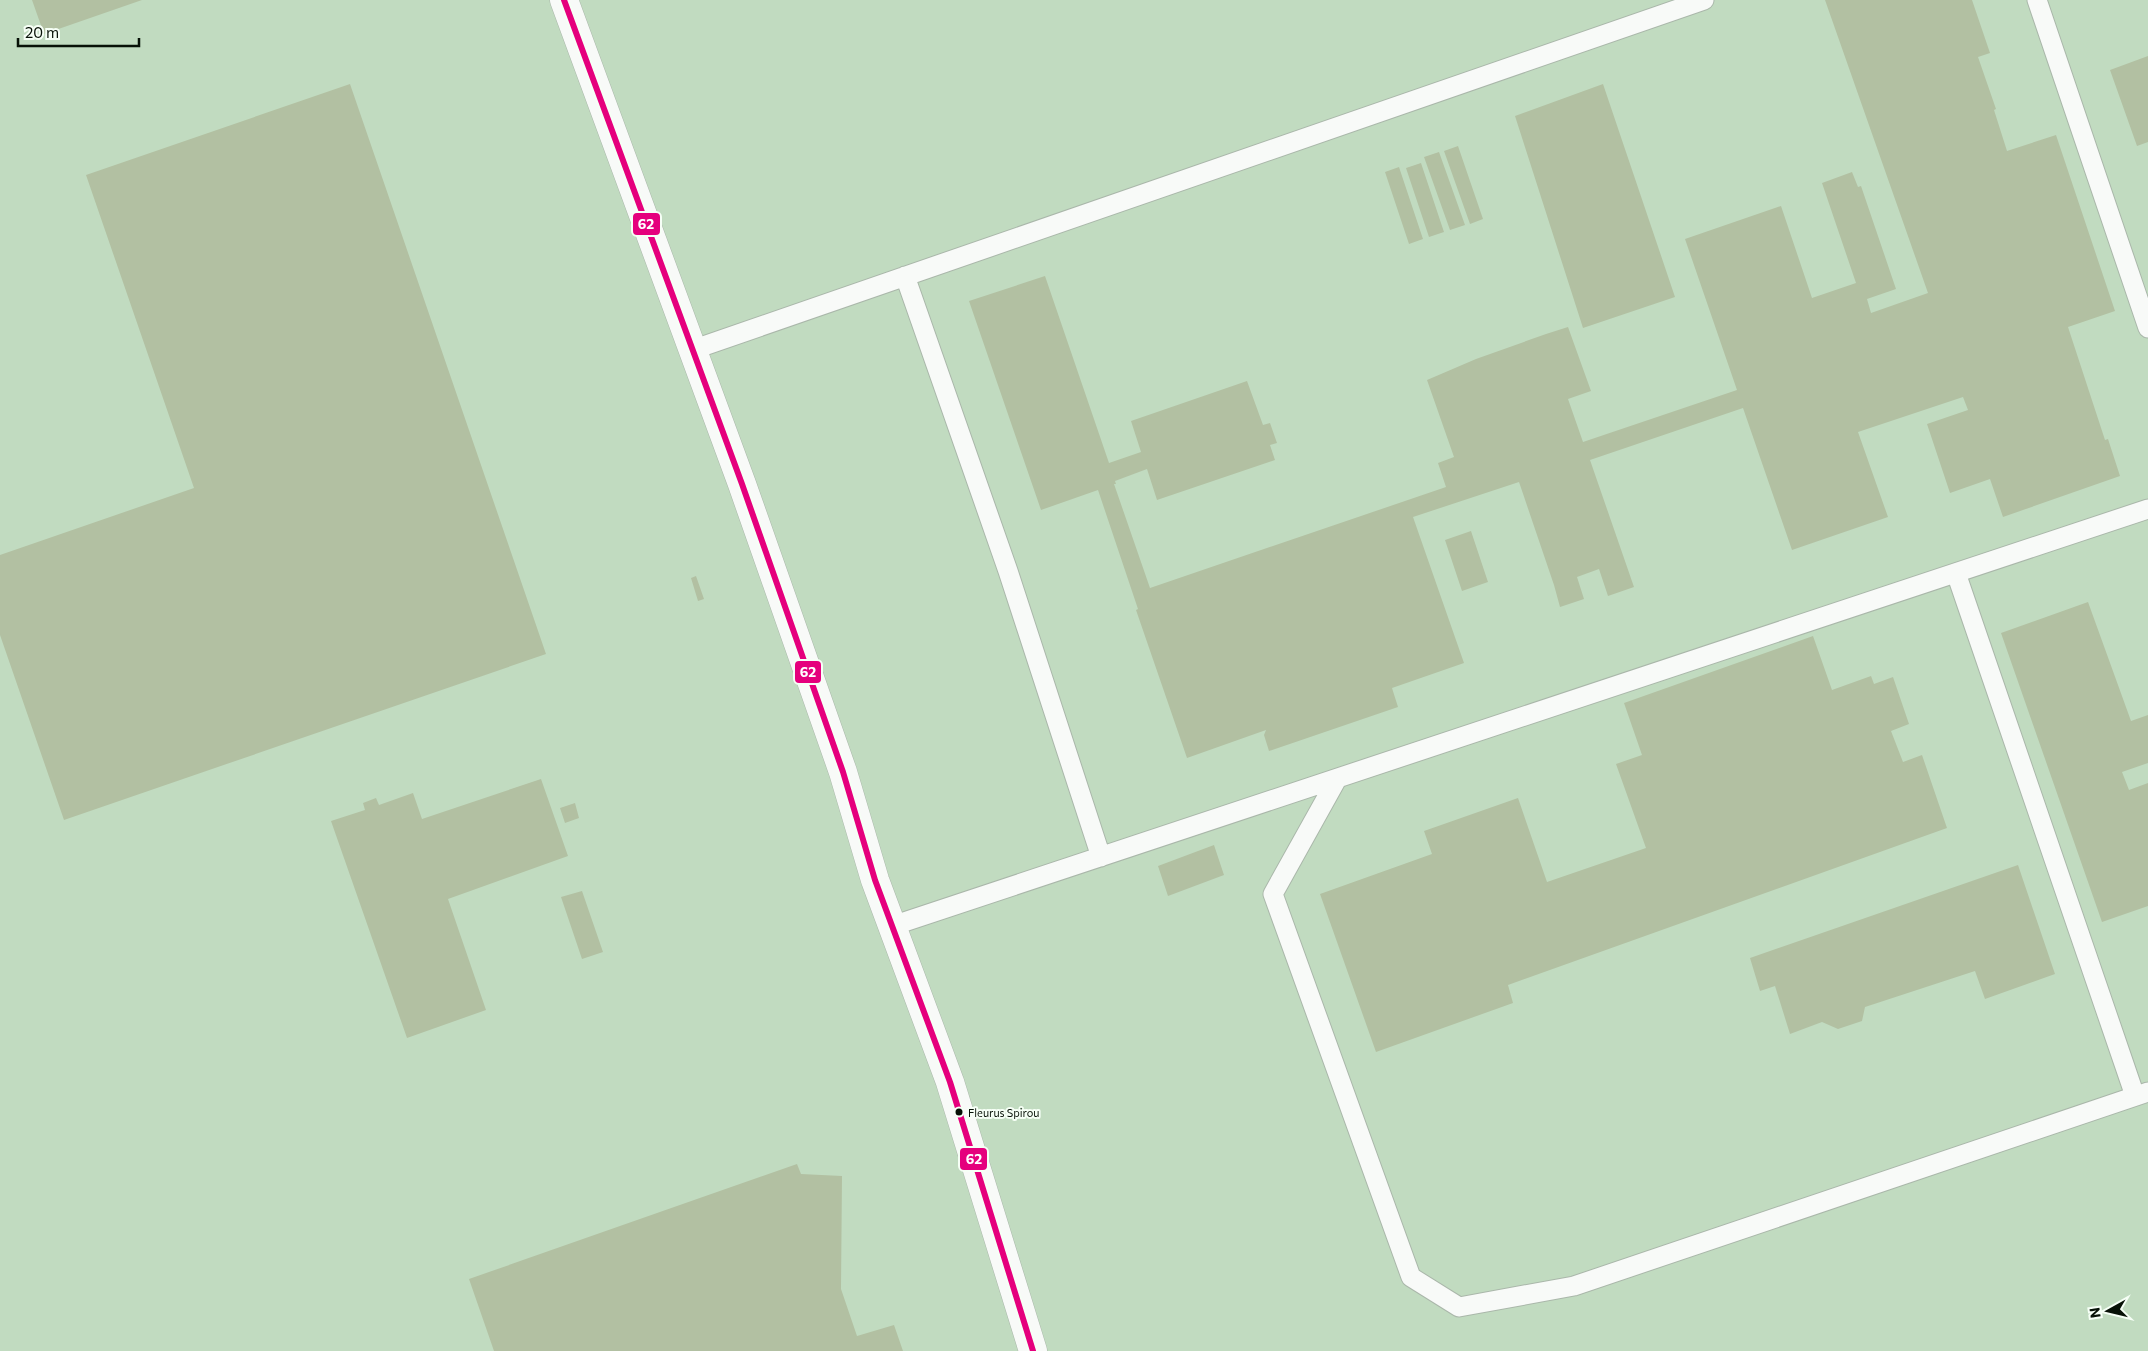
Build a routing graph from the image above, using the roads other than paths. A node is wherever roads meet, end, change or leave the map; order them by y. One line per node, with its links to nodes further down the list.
1 (564, 0): 6 (street)
2 (1704, 0): 4 (lane)
3 (2037, 0): 5 (lane)
4 (905, 276): 6 (lane); 10 (lane)
5 (2148, 328)
6 (692, 350): 11 (street)
7 (2148, 509): 8 (lane)
8 (1956, 573): 9 (lane); 12 (lane)
9 (1337, 779): 10 (lane); 12 (lane)
10 (1101, 858): 11 (lane)
11 (892, 926): 13 (street)
12 (2142, 1094)
13 (1033, 1351)

